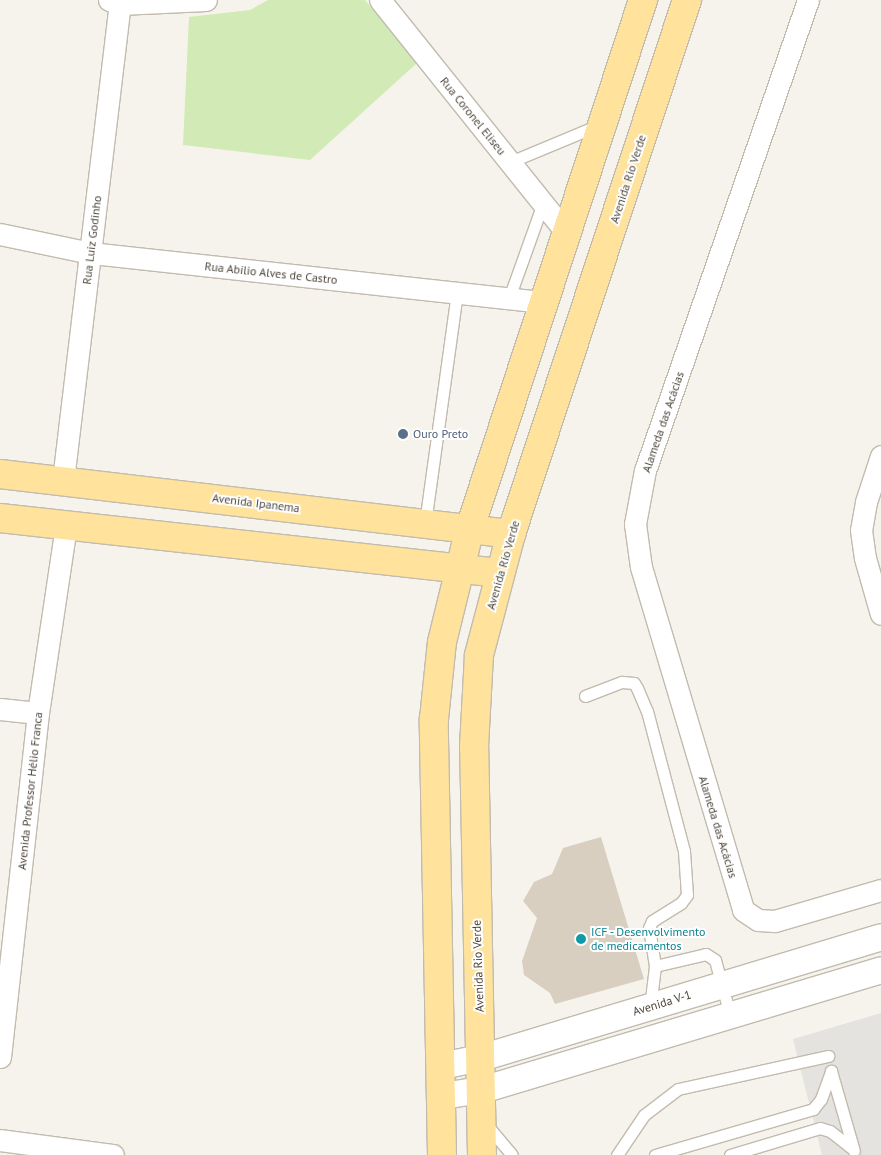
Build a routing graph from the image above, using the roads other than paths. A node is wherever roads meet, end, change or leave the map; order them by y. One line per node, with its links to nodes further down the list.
1 (206, 0): 6 (street)
2 (380, 0): 8 (street, Rua Coronel Eliseu)
3 (643, 0): 7 (main road)
4 (687, 0): 23 (main road, Avenida Rio Verde)
5 (808, 0): 30 (street, Alameda das Acácias)
6 (116, 1): 12 (street, Rua Luiz Godinho)
7 (603, 124): 8 (lane); 10 (main road)
8 (510, 162): 9 (street, Rua Coronel Eliseu)
9 (543, 203): 10 (street, Rua Coronel Eliseu); 14 (lane)
10 (567, 233): 15 (main road)
11 (0, 234): 12 (street, Rua Abílio Alves de Castro)
12 (91, 254): 13 (street, Rua Abílio Alves de Castro); 18 (street, Rua Luiz Godinho)
13 (457, 292): 14 (street, Rua Abílio Alves de Castro); 20 (lane)
14 (509, 298): 15 (street, Rua Abílio Alves de Castro)
15 (544, 302): 22 (main road)
16 (881, 456): 26 (street)
17 (0, 474): 18 (main road, Avenida Ipanema)
18 (64, 480): 20 (main road, Avenida Ipanema)
19 (0, 518): 21 (main road)
20 (424, 523): 22 (main road, Avenida Ipanema)
21 (66, 526): 24 (main road); 29 (street, Avenida Professor Hélio Franca)
22 (470, 528): 23 (main road, Avenida Ipanema); 24 (main road)
23 (511, 534): 25 (main road, Avenida Rio Verde)
24 (458, 569): 25 (main road); 41 (main road)
25 (499, 573): 40 (main road, Avenida Rio Verde)
26 (881, 614)
27 (586, 696): 33 (lane)
28 (0, 709): 29 (street)
29 (38, 713): 31 (street, Avenida Professor Hélio Franca)
30 (881, 890)
31 (7, 933): 39 (street, Avenida Professor Hélio Franca)
32 (881, 937): 35 (street, Avenida V-1)
33 (655, 966): 35 (lane); 36 (lane)
34 (881, 970): 37 (street)
35 (720, 986): 36 (street, Avenida V-1); 37 (lane)
36 (650, 1007): 40 (street, Avenida V-1)
37 (730, 1016): 42 (street)
38 (828, 1056): 51 (lane)
39 (0, 1057)
40 (481, 1058): 41 (street, Avenida V-1); 42 (main road, Avenida Rio Verde)
41 (442, 1066): 43 (main road)
42 (482, 1090): 43 (street); 44 (main road, Avenida Rio Verde)
43 (443, 1096): 48 (main road)
44 (482, 1120): 49 (main road, Avenida Rio Verde); 50 (lane)
45 (0, 1140): 47 (street)
46 (854, 1152): 52 (lane); 53 (lane)
47 (114, 1155)
48 (442, 1155)
49 (482, 1155)
50 (512, 1155)
51 (617, 1155)
52 (655, 1155)
53 (730, 1155)

